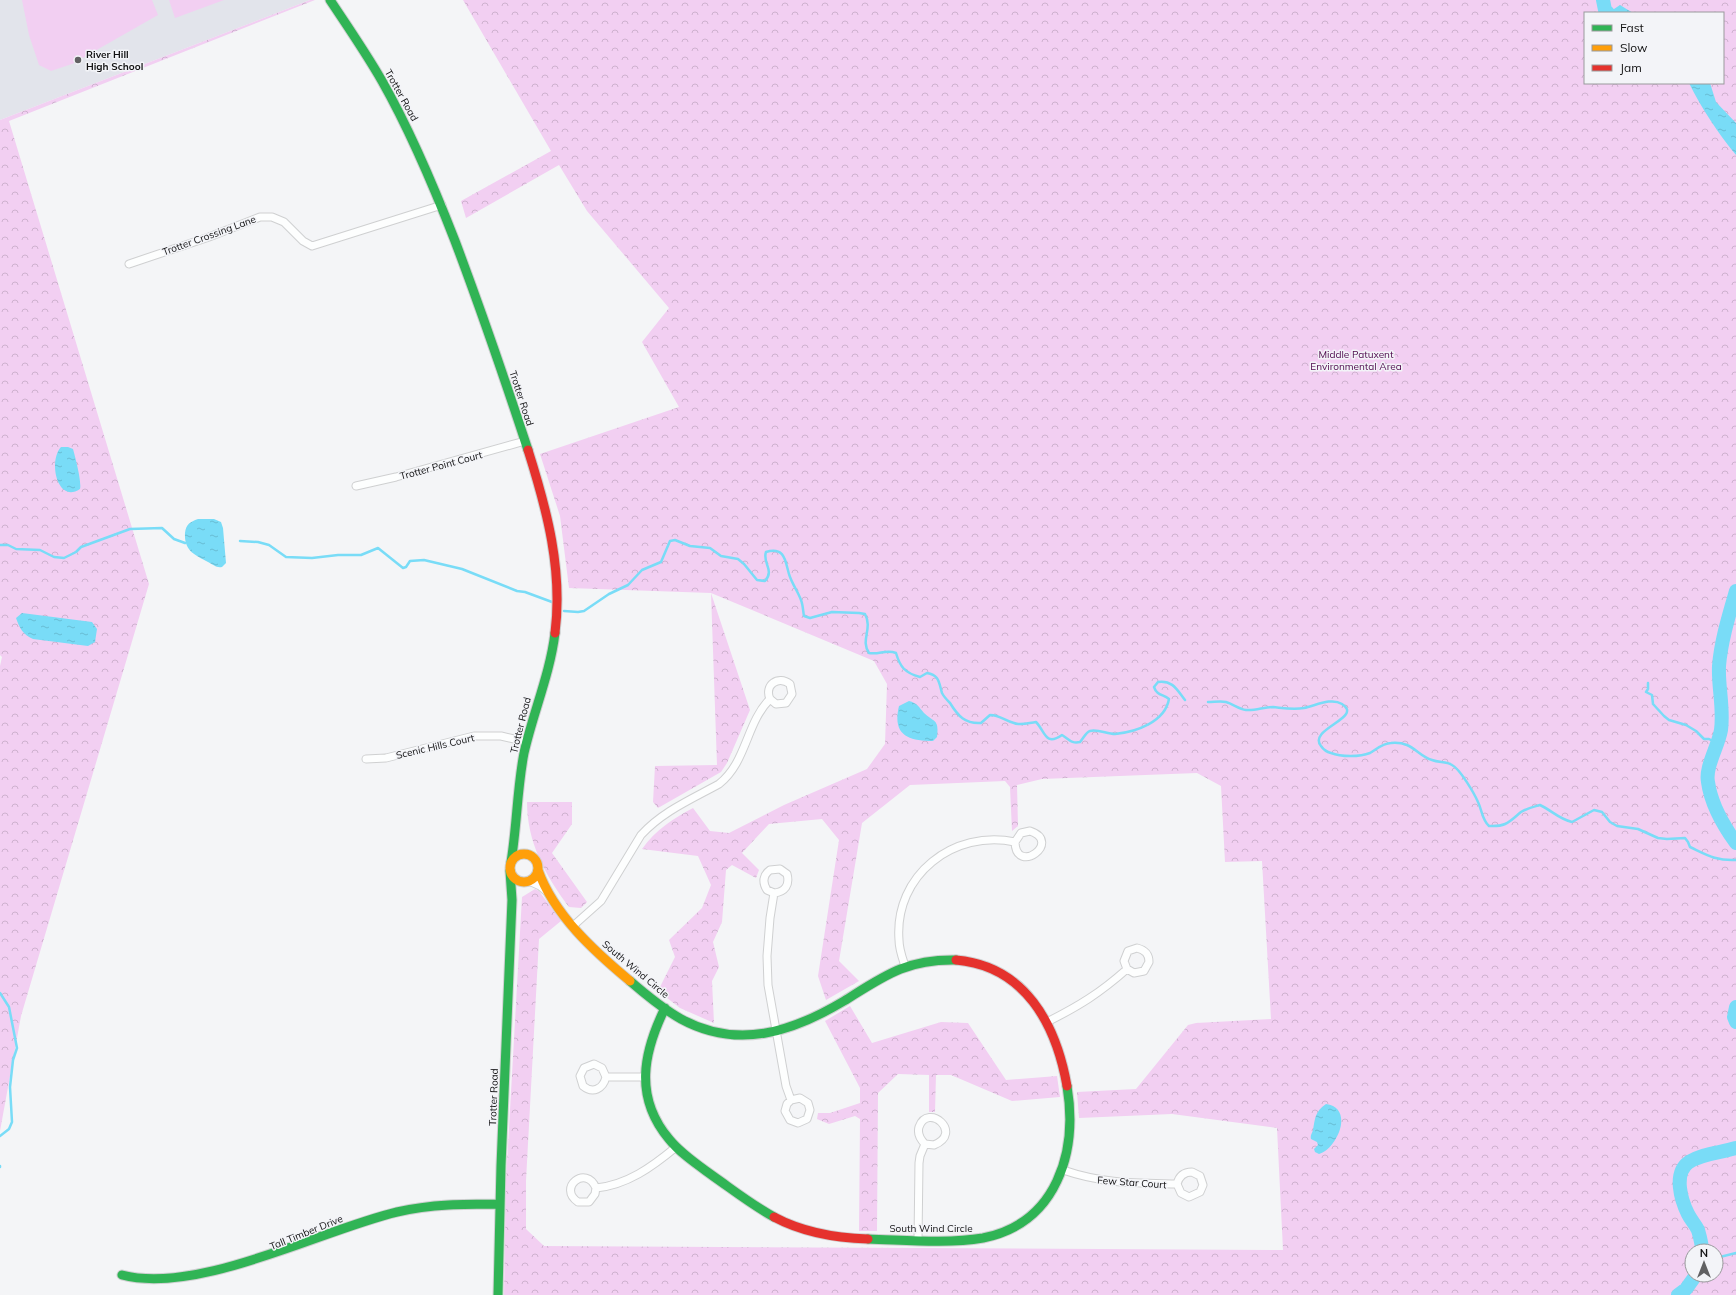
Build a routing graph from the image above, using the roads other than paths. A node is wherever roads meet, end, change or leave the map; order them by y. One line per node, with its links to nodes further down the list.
1 (330, 0): 2 (street, Trotter Road)
2 (442, 205): 3 (street, Trotter Crossing Lane); 4 (street, Trotter Road)
3 (129, 264)
4 (525, 441): 5 (street, Trotter Point Court); 7 (street, Trotter Road)
5 (356, 486)
6 (770, 699): 18 (street)
7 (527, 742): 8 (street, Scenic Hills Court); 9 (street, Trotter Road)
8 (366, 758)
9 (515, 833): 11 (street); 12 (street, Trotter Road)
10 (1015, 842): 19 (street)
11 (530, 855): 12 (street); 13 (street)
12 (510, 866): 14 (street); 17 (street, Trotter Road)
13 (538, 870): 14 (street); 15 (street, South Wind Circle)
14 (527, 881): 15 (street, South Wind Circle); 17 (street)
15 (548, 892): 18 (street, South Wind Circle)
16 (774, 893): 23 (street)
17 (512, 900): 32 (street, Trotter Road)
18 (573, 926): 21 (street, South Wind Circle)
19 (905, 966): 22 (street, South Wind Circle); 23 (street, South Wind Circle)
20 (1127, 969): 22 (street)
21 (665, 1008): 23 (street, South Wind Circle); 25 (street, South Wind Circle)
22 (1047, 1022): 29 (street, South Wind Circle)
23 (777, 1033): 26 (street)
24 (606, 1077): 25 (street)
25 (645, 1077): 28 (street, South Wind Circle)
26 (791, 1100)
27 (926, 1144): 33 (street)
28 (676, 1147): 31 (street); 33 (street, South Wind Circle)
29 (1063, 1170): 30 (street, Few Star Court); 33 (street, South Wind Circle)
30 (1178, 1184)
31 (596, 1188)
32 (500, 1204): 34 (street, Tall Timber Drive); 35 (street, Trotter Road)
33 (918, 1240)
34 (122, 1275)
35 (498, 1295)

